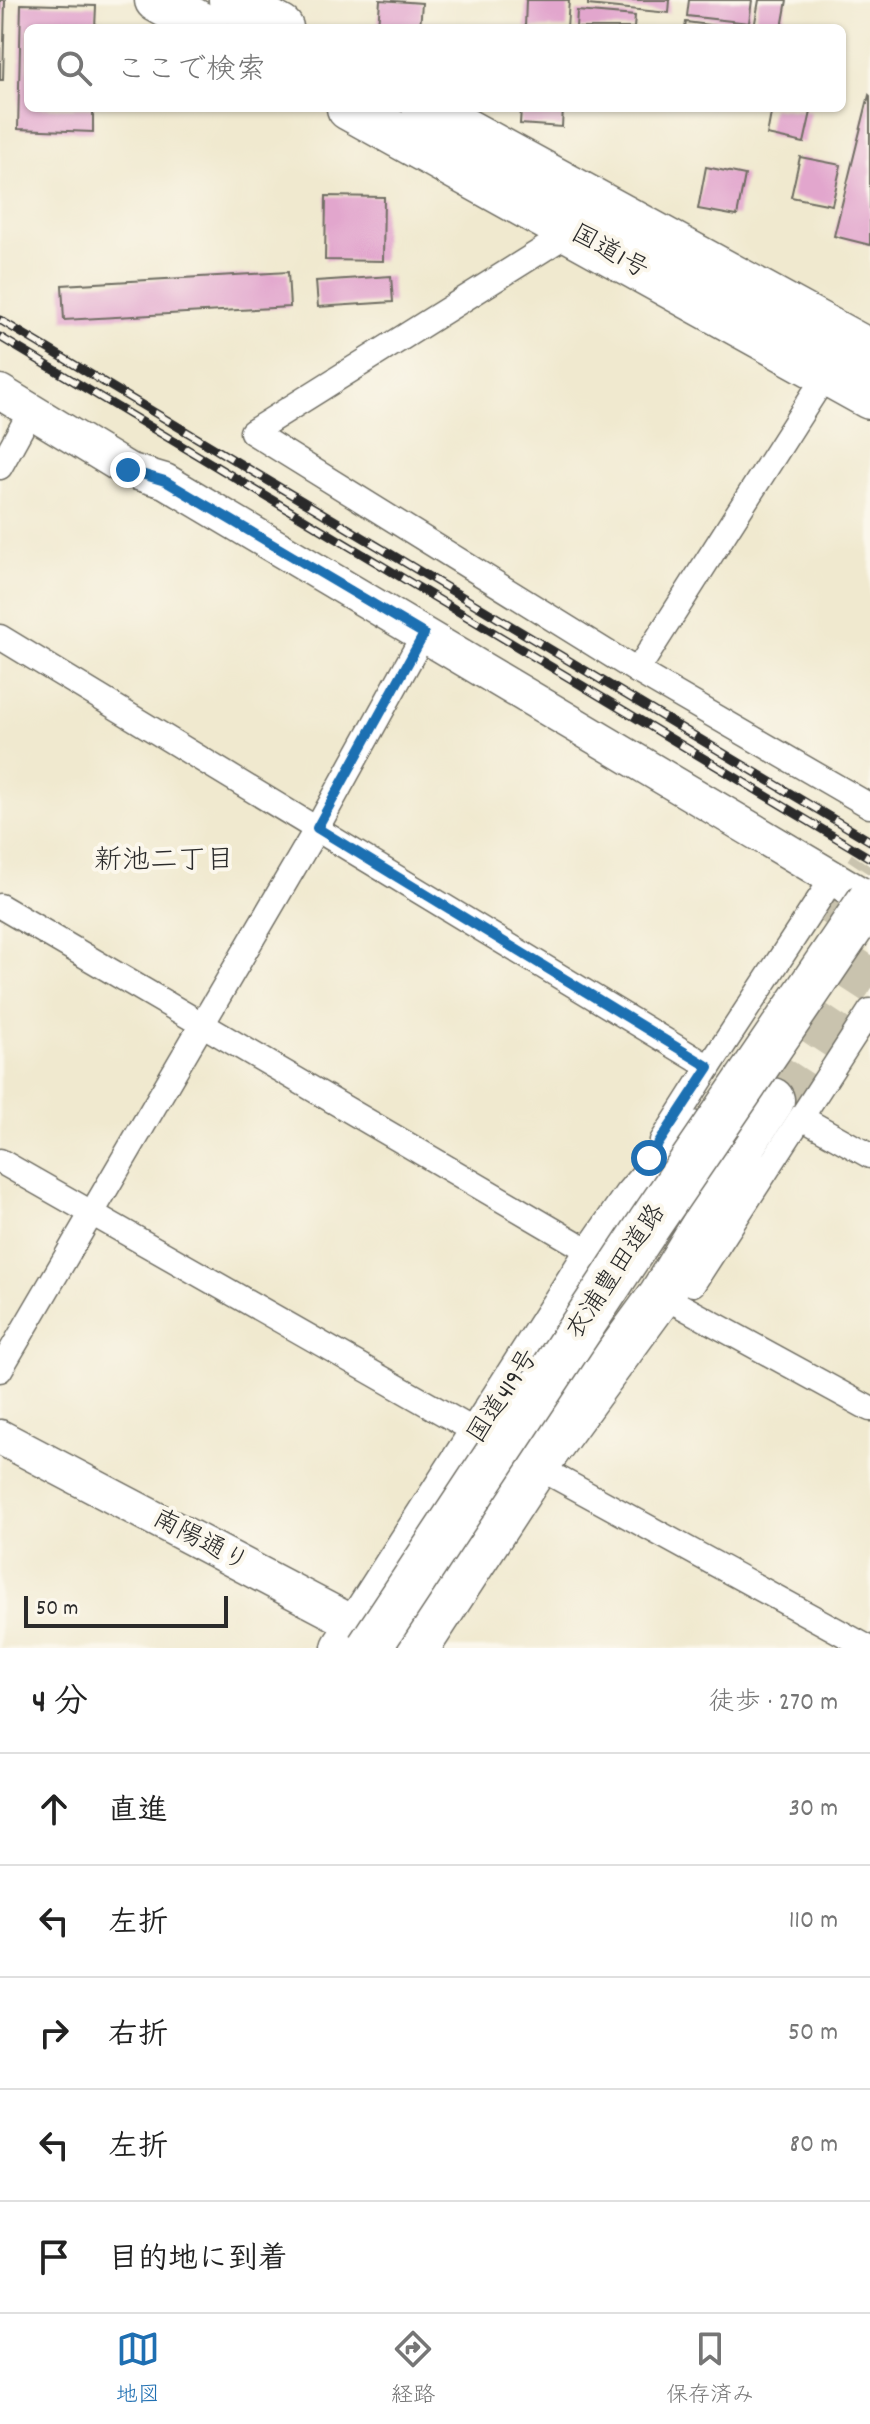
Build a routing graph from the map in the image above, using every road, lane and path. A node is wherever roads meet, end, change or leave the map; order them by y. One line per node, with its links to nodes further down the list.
1 (157, 0): 3 (highway)
2 (231, 0): 4 (highway)
3 (200, 24)
4 (274, 24)
5 (356, 112): 7 (highway, 国道1号)
6 (431, 112): 8 (highway, 国道1号)
7 (571, 232): 9 (highway, 国道1号); 16 (street)
8 (870, 352)
9 (827, 373): 11 (highway, 国道1号); 16 (street)
10 (0, 392): 12 (street)
11 (870, 397)
12 (31, 411): 13 (street); 14 (street)
13 (0, 467)
14 (424, 634): 18 (street); 19 (street)
15 (0, 637): 18 (street)
16 (637, 671): 17 (street)
17 (870, 806)
18 (317, 828): 24 (street); 25 (street)
19 (833, 878): 20 (street); 25 (street)
20 (870, 900): 37 (highway, 衣浦豊田道路, bridge)
21 (0, 906): 24 (street)
22 (870, 934): 38 (highway, 衣浦豊田道路)
23 (870, 1011): 26 (street)
24 (201, 1026): 29 (street); 30 (street)
25 (720, 1071): 30 (highway, 国道419号)
26 (787, 1109): 27 (street); 31 (highway)
27 (870, 1156)
28 (0, 1161): 29 (street)
29 (89, 1212): 32 (street); 34 (street)
30 (596, 1255): 31 (highway); 34 (highway, 国道419号)
31 (670, 1300): 33 (street); 36 (highway)
32 (0, 1370)
33 (870, 1409)
34 (480, 1434): 36 (highway); 37 (highway, 国道419号)
35 (0, 1437): 37 (street, 南陽通り)
36 (536, 1466): 39 (highway); 40 (street)
37 (357, 1640): 38 (street, 南陽通り)
38 (398, 1648)
39 (417, 1648)
40 (869, 1648)

